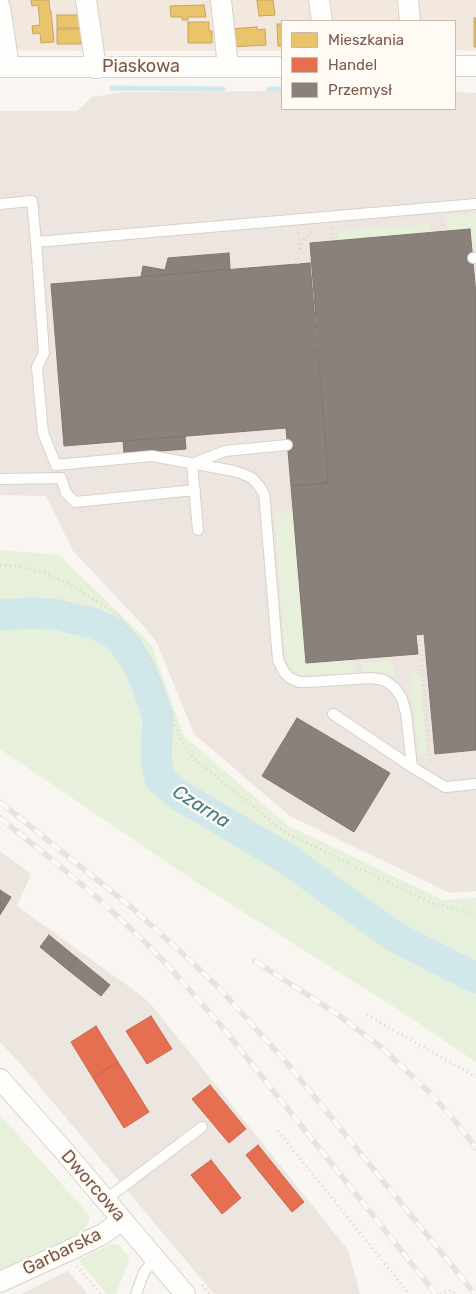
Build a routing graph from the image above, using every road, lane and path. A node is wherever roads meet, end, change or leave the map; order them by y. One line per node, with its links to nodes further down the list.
1 (86, 0): 13 (street)
2 (221, 0): 11 (street)
3 (320, 0): 6 (street)
4 (408, 0): 7 (street)
5 (0, 7): 10 (street)
6 (322, 20)
7 (410, 20)
8 (456, 66): 9 (street)
9 (476, 66)
10 (5, 67): 13 (street, Piaskowa)
11 (228, 67): 12 (street, Piaskowa); 13 (street, Piaskowa)
12 (281, 67)
13 (96, 68)
14 (0, 204): 20 (lane)
15 (476, 204): 20 (lane)
16 (442, 220): 18 (path)
17 (332, 228): 19 (path)
18 (443, 232)
19 (333, 241)
20 (36, 242): 22 (lane)
21 (288, 446): 23 (lane)
22 (56, 464): 23 (lane); 24 (lane)
23 (192, 464): 26 (lane); 31 (lane)
24 (61, 478): 25 (lane); 26 (lane)
25 (0, 479)
26 (195, 490): 27 (lane)
27 (198, 530)
28 (0, 565): 34 (path)
29 (420, 635): 32 (path)
30 (333, 714): 31 (lane)
31 (412, 766): 33 (lane)
32 (434, 768)
33 (476, 784)
34 (476, 913)
35 (367, 1015): 36 (path)
36 (476, 1077)
37 (0, 1079): 40 (street, Dworcowa)
38 (202, 1127): 40 (lane)
39 (278, 1131): 48 (path)
40 (105, 1200): 41 (street, Dworcowa)
41 (122, 1220): 42 (street, Garbarska); 43 (street, Dworcowa)
42 (68, 1251): 44 (street, Garbarska); 45 (path)
43 (155, 1259): 46 (lane); 47 (street, Dworcowa)
44 (0, 1282)
45 (101, 1294)
46 (136, 1294)
47 (185, 1294)
48 (409, 1294)
49 (440, 1294): 50 (path)
50 (456, 1294)

